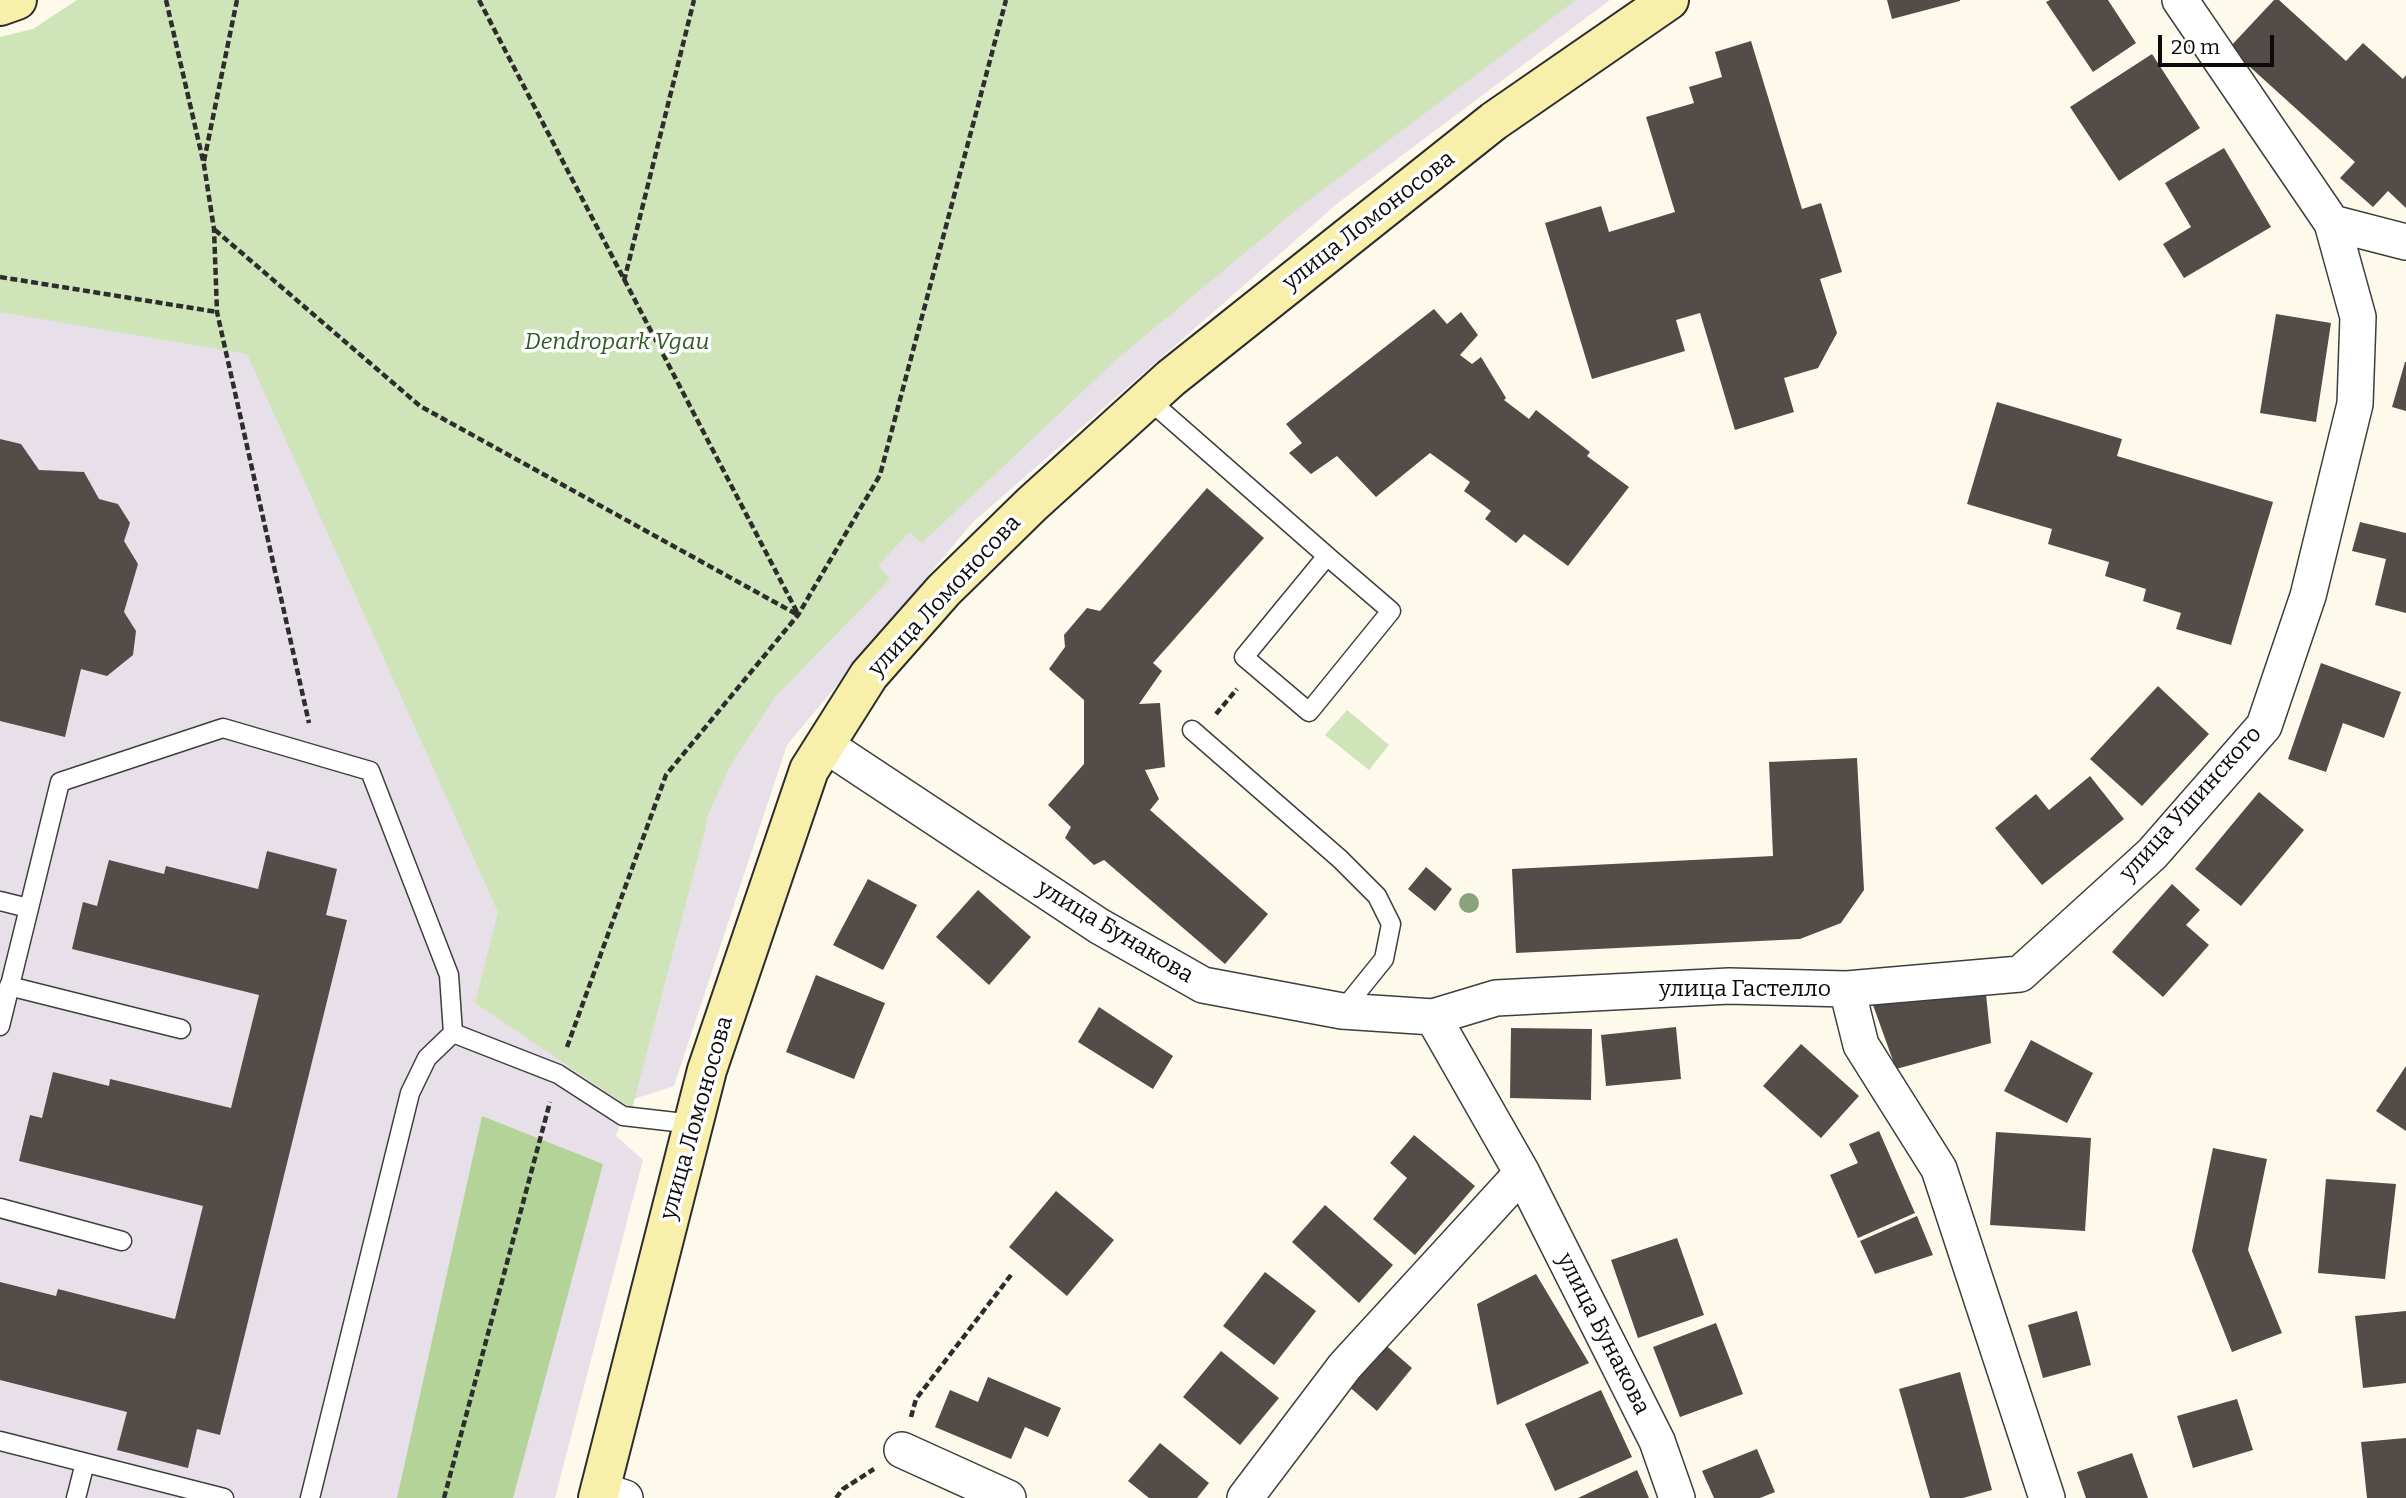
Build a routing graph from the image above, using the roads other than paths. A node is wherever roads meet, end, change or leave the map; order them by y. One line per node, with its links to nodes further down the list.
1 (17, 0): 4 (main road)
2 (1668, 0): 7 (main road, улица Ломоносова)
3 (2180, 0): 5 (street, улица Ушинского)
4 (0, 6)
5 (2332, 223): 6 (street); 14 (street, улица Ушинского)
6 (2406, 242)
7 (1149, 398): 8 (lane); 10 (main road, улица Ломоносова)
8 (1327, 556): 8 (lane)
9 (1195, 732): 15 (lane)
10 (824, 744): 15 (street, улица Бунакова); 20 (main road, улица Ломоносова)
11 (0, 901): 12 (lane)
12 (28, 908): 13 (lane); 19 (lane)
13 (9, 986): 17 (lane); 18 (lane)
14 (1847, 989): 16 (street, улица Гастелло); 34 (street, улица Гастелло)
15 (1342, 1011): 16 (street, улица Бунакова)
16 (1433, 1017): 21 (street, улица Бунакова)
17 (0, 1026)
18 (181, 1030)
19 (453, 1032): 20 (lane); 30 (lane)
20 (693, 1124): 27 (main road, улица Ломоносова)
21 (1522, 1173): 32 (street); 33 (street, улица Бунакова)
22 (0, 1208): 23 (lane)
23 (122, 1241)
24 (0, 1441): 26 (lane)
25 (902, 1450): 31 (street)
26 (85, 1463): 28 (lane); 29 (lane)
27 (608, 1495)
28 (76, 1498)
29 (224, 1498)
30 (310, 1498)
31 (1008, 1498)
32 (1245, 1498)
33 (1677, 1498)
34 (2047, 1498)

